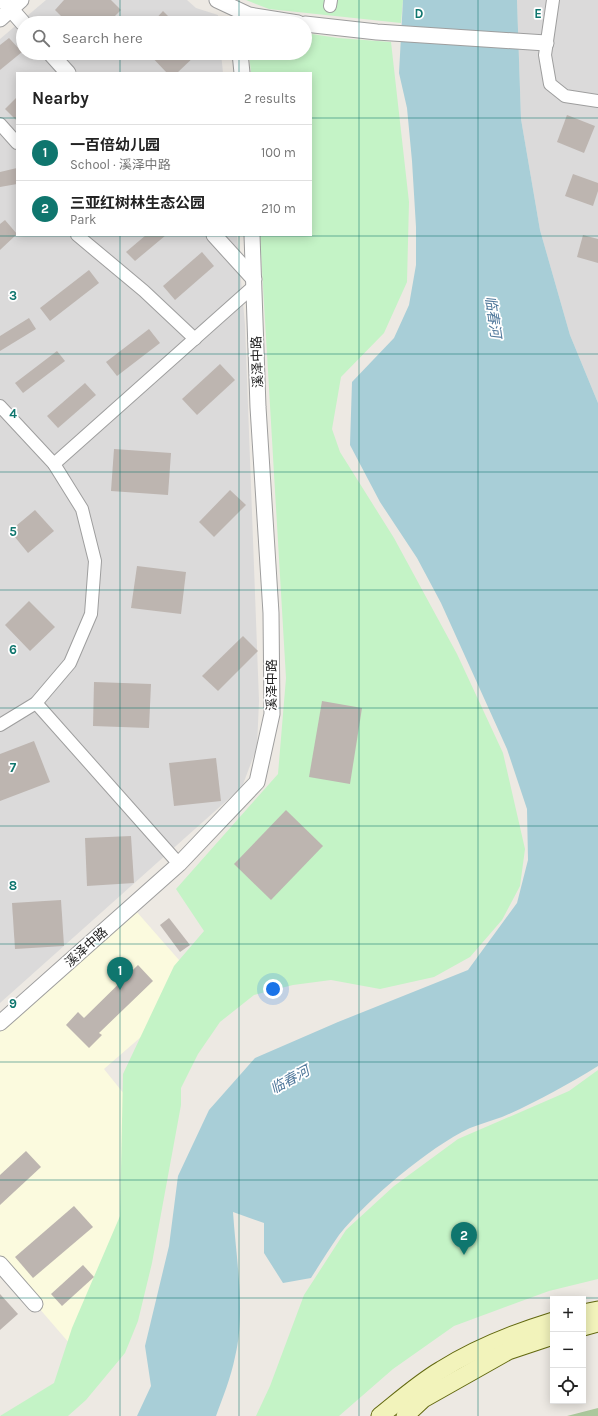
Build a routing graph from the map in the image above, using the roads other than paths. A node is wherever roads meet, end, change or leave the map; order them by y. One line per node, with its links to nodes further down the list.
1 (217, 0): 5 (street)
2 (552, 0): 8 (street)
3 (9, 7): 4 (street)
4 (17, 16)
5 (238, 16): 6 (street)
6 (255, 16)
7 (312, 25): 8 (street)
8 (546, 43): 13 (street)
9 (56, 60): 11 (street)
10 (241, 60): 12 (street)
11 (67, 72)
12 (242, 72)
13 (598, 101)
14 (0, 124): 15 (street)
15 (16, 142)
16 (78, 236): 20 (street)
17 (215, 236): 19 (street)
18 (252, 236): 19 (street, 溪泽中路)
19 (254, 283): 20 (street); 25 (street, 溪泽中路)
20 (195, 339): 22 (street)
21 (0, 406): 22 (street)
22 (54, 464): 23 (street)
23 (36, 703): 24 (street); 25 (street)
24 (0, 725)
25 (179, 864): 26 (street, 溪泽中路)
26 (0, 1023)
27 (0, 1264): 28 (street)
28 (35, 1304)
29 (598, 1310): 30 (main road)
30 (586, 1312)
31 (550, 1322): 35 (main road)
32 (598, 1323): 33 (main road)
33 (586, 1326)
34 (550, 1337): 36 (main road)
35 (380, 1416)
36 (405, 1416)

